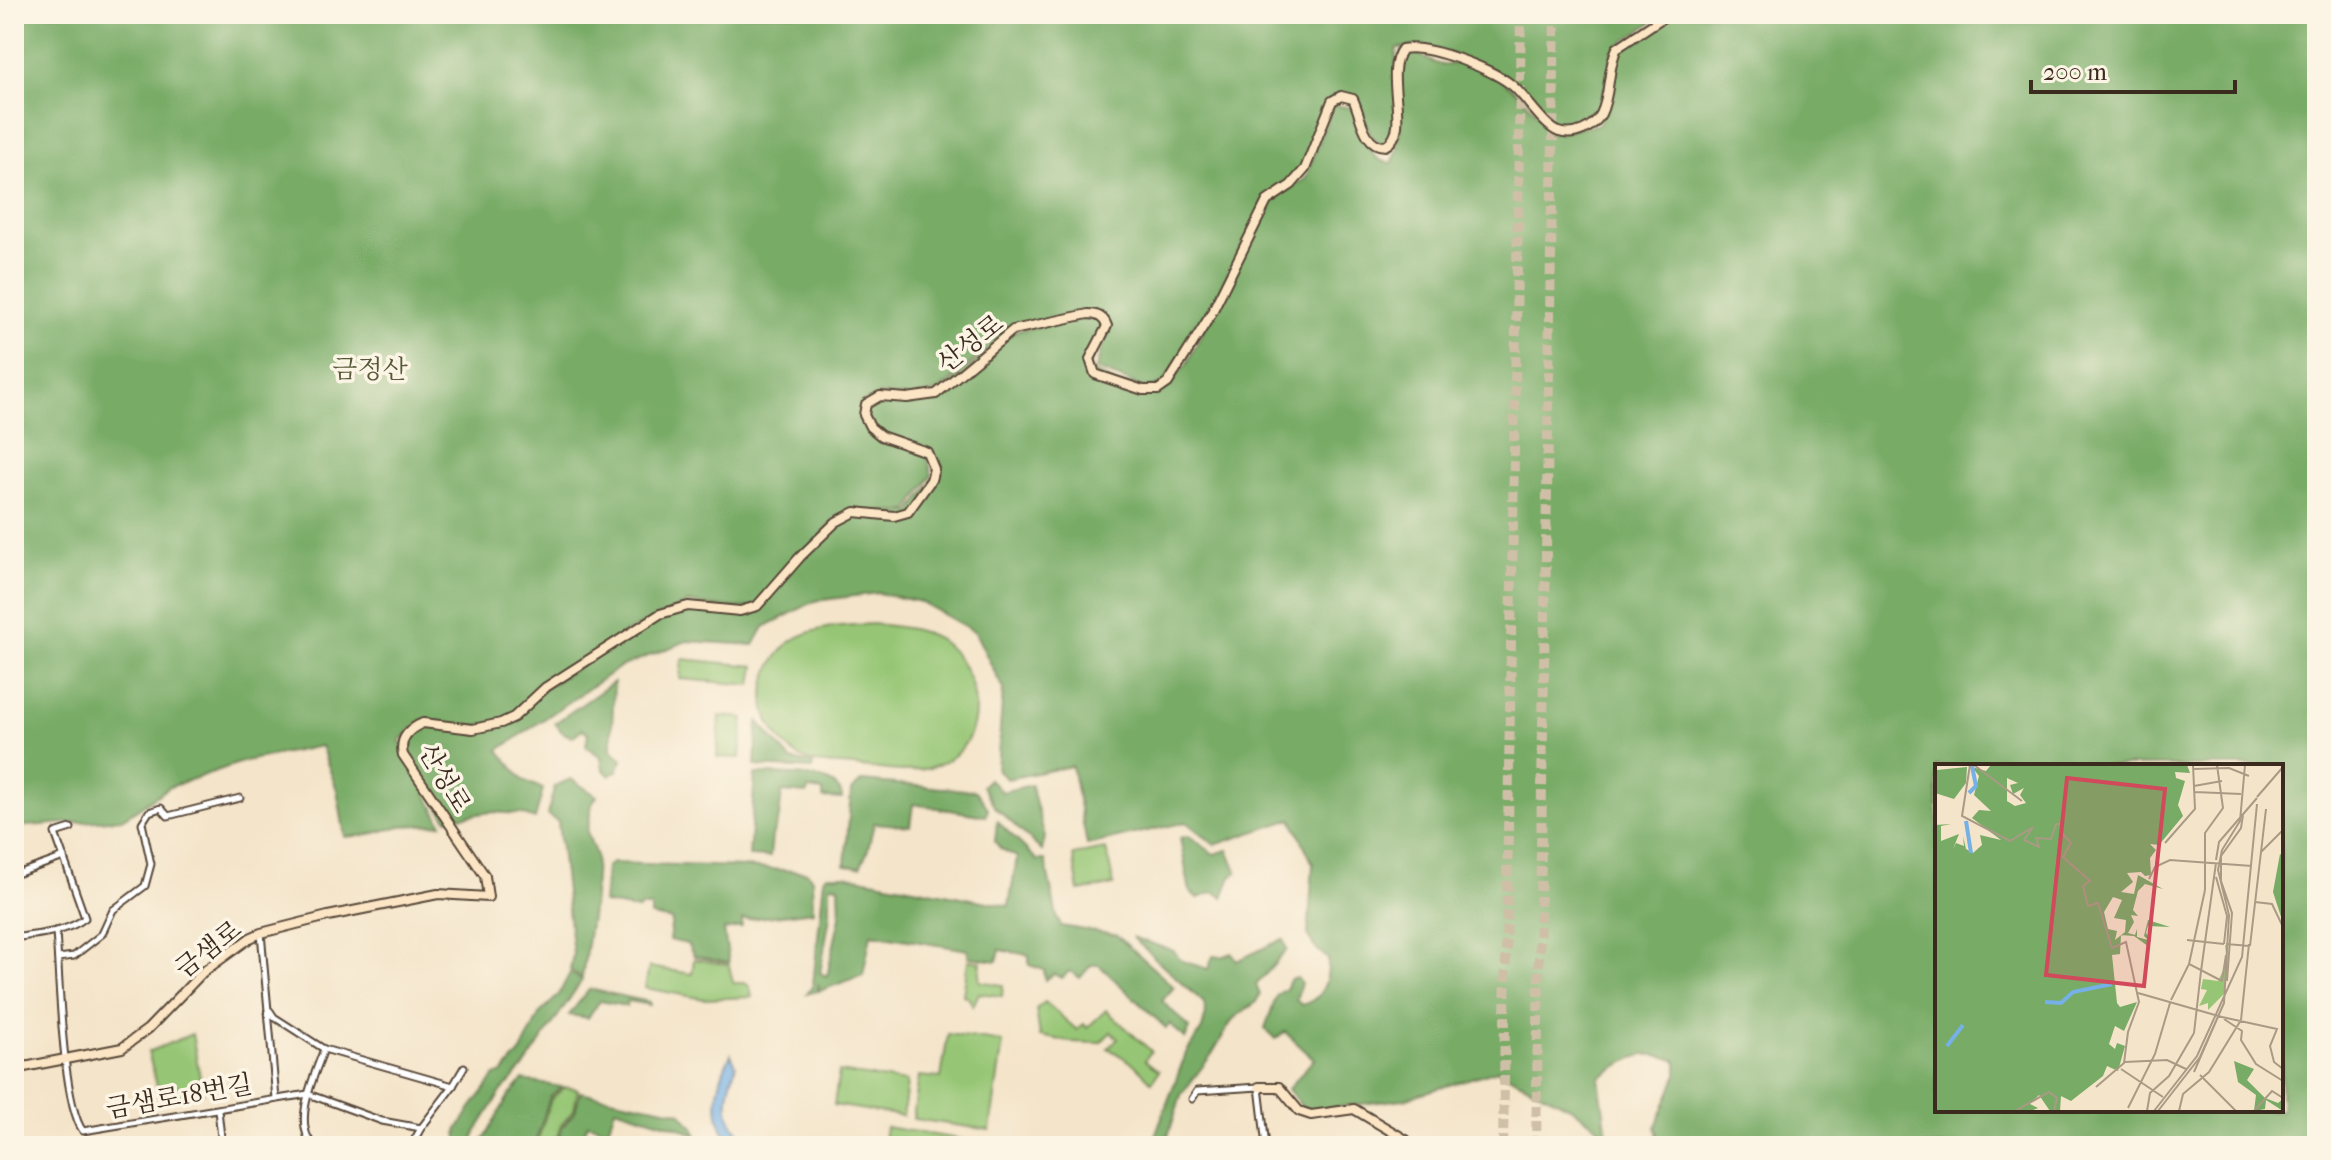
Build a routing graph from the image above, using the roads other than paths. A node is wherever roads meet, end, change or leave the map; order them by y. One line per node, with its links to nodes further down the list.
1 (1668, 14): 6 (main road, 산성로)
2 (240, 798): 10 (street)
3 (71, 828): 4 (street)
4 (64, 857): 5 (street); 7 (street)
5 (14, 875)
6 (488, 897): 8 (main road, 금샘로)
7 (56, 931): 9 (street); 10 (street)
8 (261, 933): 12 (street); 14 (main road, 금샘로)
9 (14, 938)
10 (58, 958): 14 (street)
11 (14, 1007): 16 (street, 금샘로)
12 (268, 1008): 13 (street); 20 (street)
13 (324, 1049): 17 (street); 19 (street)
14 (66, 1060): 16 (main road, 금샘로); 22 (street, 금샘로18번길)
15 (464, 1067): 17 (street)
16 (16, 1069)
17 (453, 1086): 23 (street)
18 (1259, 1087): 21 (street); 27 (street); 28 (main road)
19 (308, 1094): 20 (street, 금샘로18번길); 23 (street, 금샘로18번길); 25 (street)
20 (276, 1099): 22 (street, 금샘로18번길)
21 (1192, 1099)
22 (218, 1110): 24 (street)
23 (421, 1128): 26 (street)
24 (222, 1146)
25 (314, 1146)
26 (411, 1146)
27 (1266, 1146)
28 (1410, 1146)

